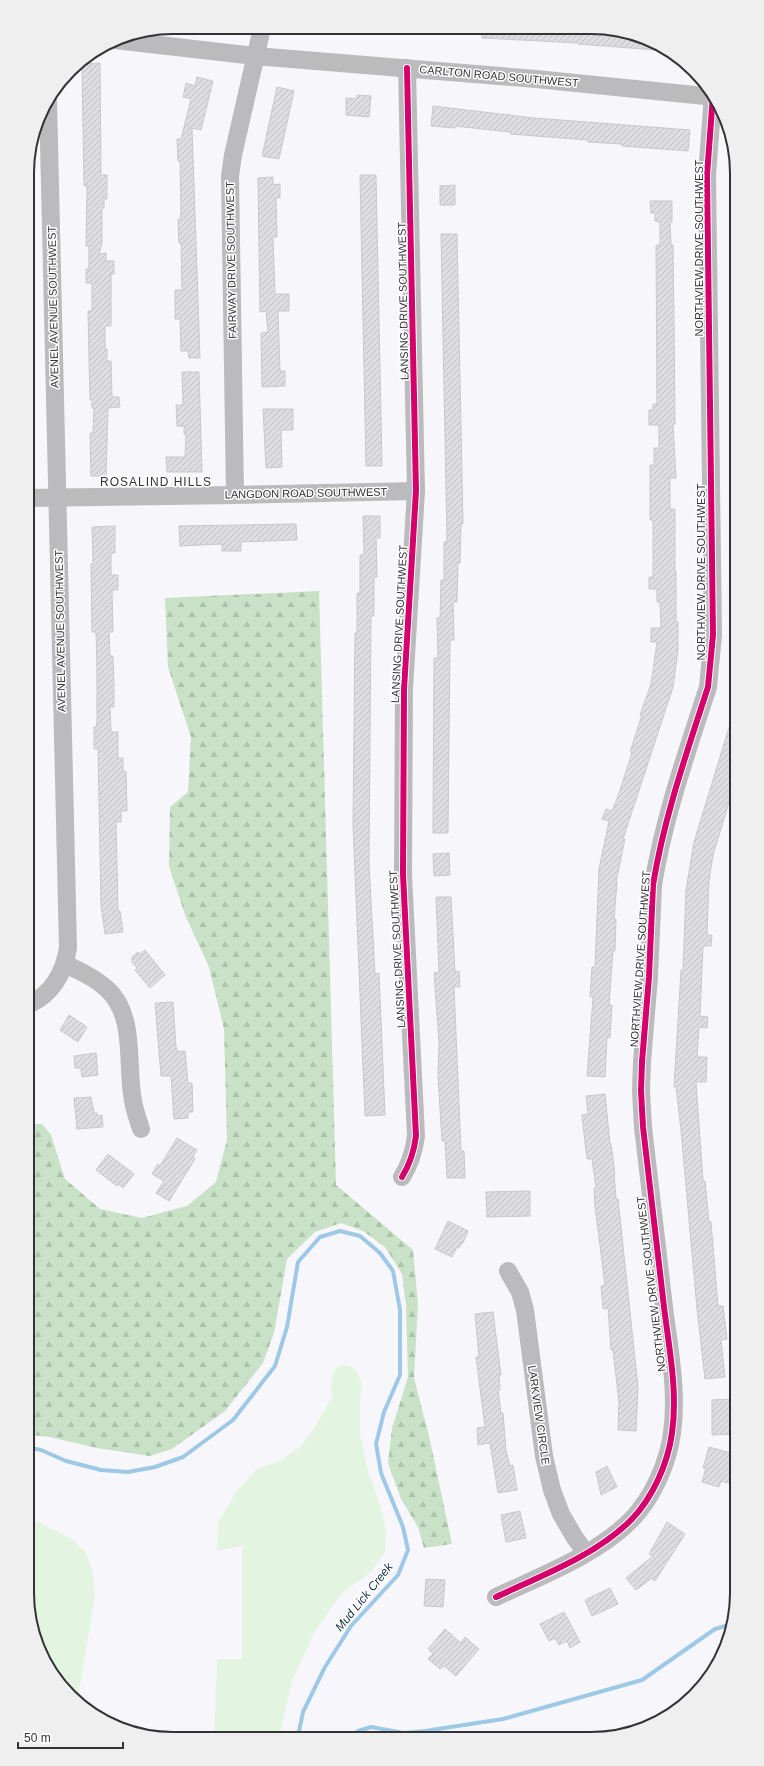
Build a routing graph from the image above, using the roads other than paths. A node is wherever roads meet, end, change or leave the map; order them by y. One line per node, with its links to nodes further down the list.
1 (260, 34): 4 (street, FAIRWAY DRIVE SOUTHWEST)
2 (153, 37): 3 (street, CARLTON ROAD SOUTHWEST); 4 (street, CARLTON ROAD SOUTHWEST)
3 (142, 38)
4 (255, 56): 5 (street, CARLTON ROAD SOUTHWEST); 10 (street, FAIRWAY DRIVE SOUTHWEST)
5 (407, 68): 6 (street, CARLTON ROAD SOUTHWEST); 9 (street, LANSING DRIVE SOUTHWEST)
6 (706, 95)
7 (713, 108): 18 (street, NORTHVIEW DRIVE SOUTHWEST)
8 (48, 112): 12 (street, AVENEL AVENUE SOUTHWEST)
9 (416, 491): 10 (street, LANGDON ROAD SOUTHWEST); 16 (street, LANSING DRIVE SOUTHWEST)
10 (235, 495): 12 (street, LANGDON ROAD SOUTHWEST)
11 (34, 498): 12 (street, LANGDON ROAD SOUTHWEST)
12 (57, 498): 13 (street, AVENEL AVENUE SOUTHWEST)
13 (65, 964): 14 (street); 15 (street)
14 (34, 1002)
15 (141, 1129)
16 (402, 1177)
17 (508, 1271): 18 (street, LARKVIEW CIRCLE)
18 (586, 1553): 19 (street, NORTHVIEW DRIVE SOUTHWEST)
19 (496, 1597)

